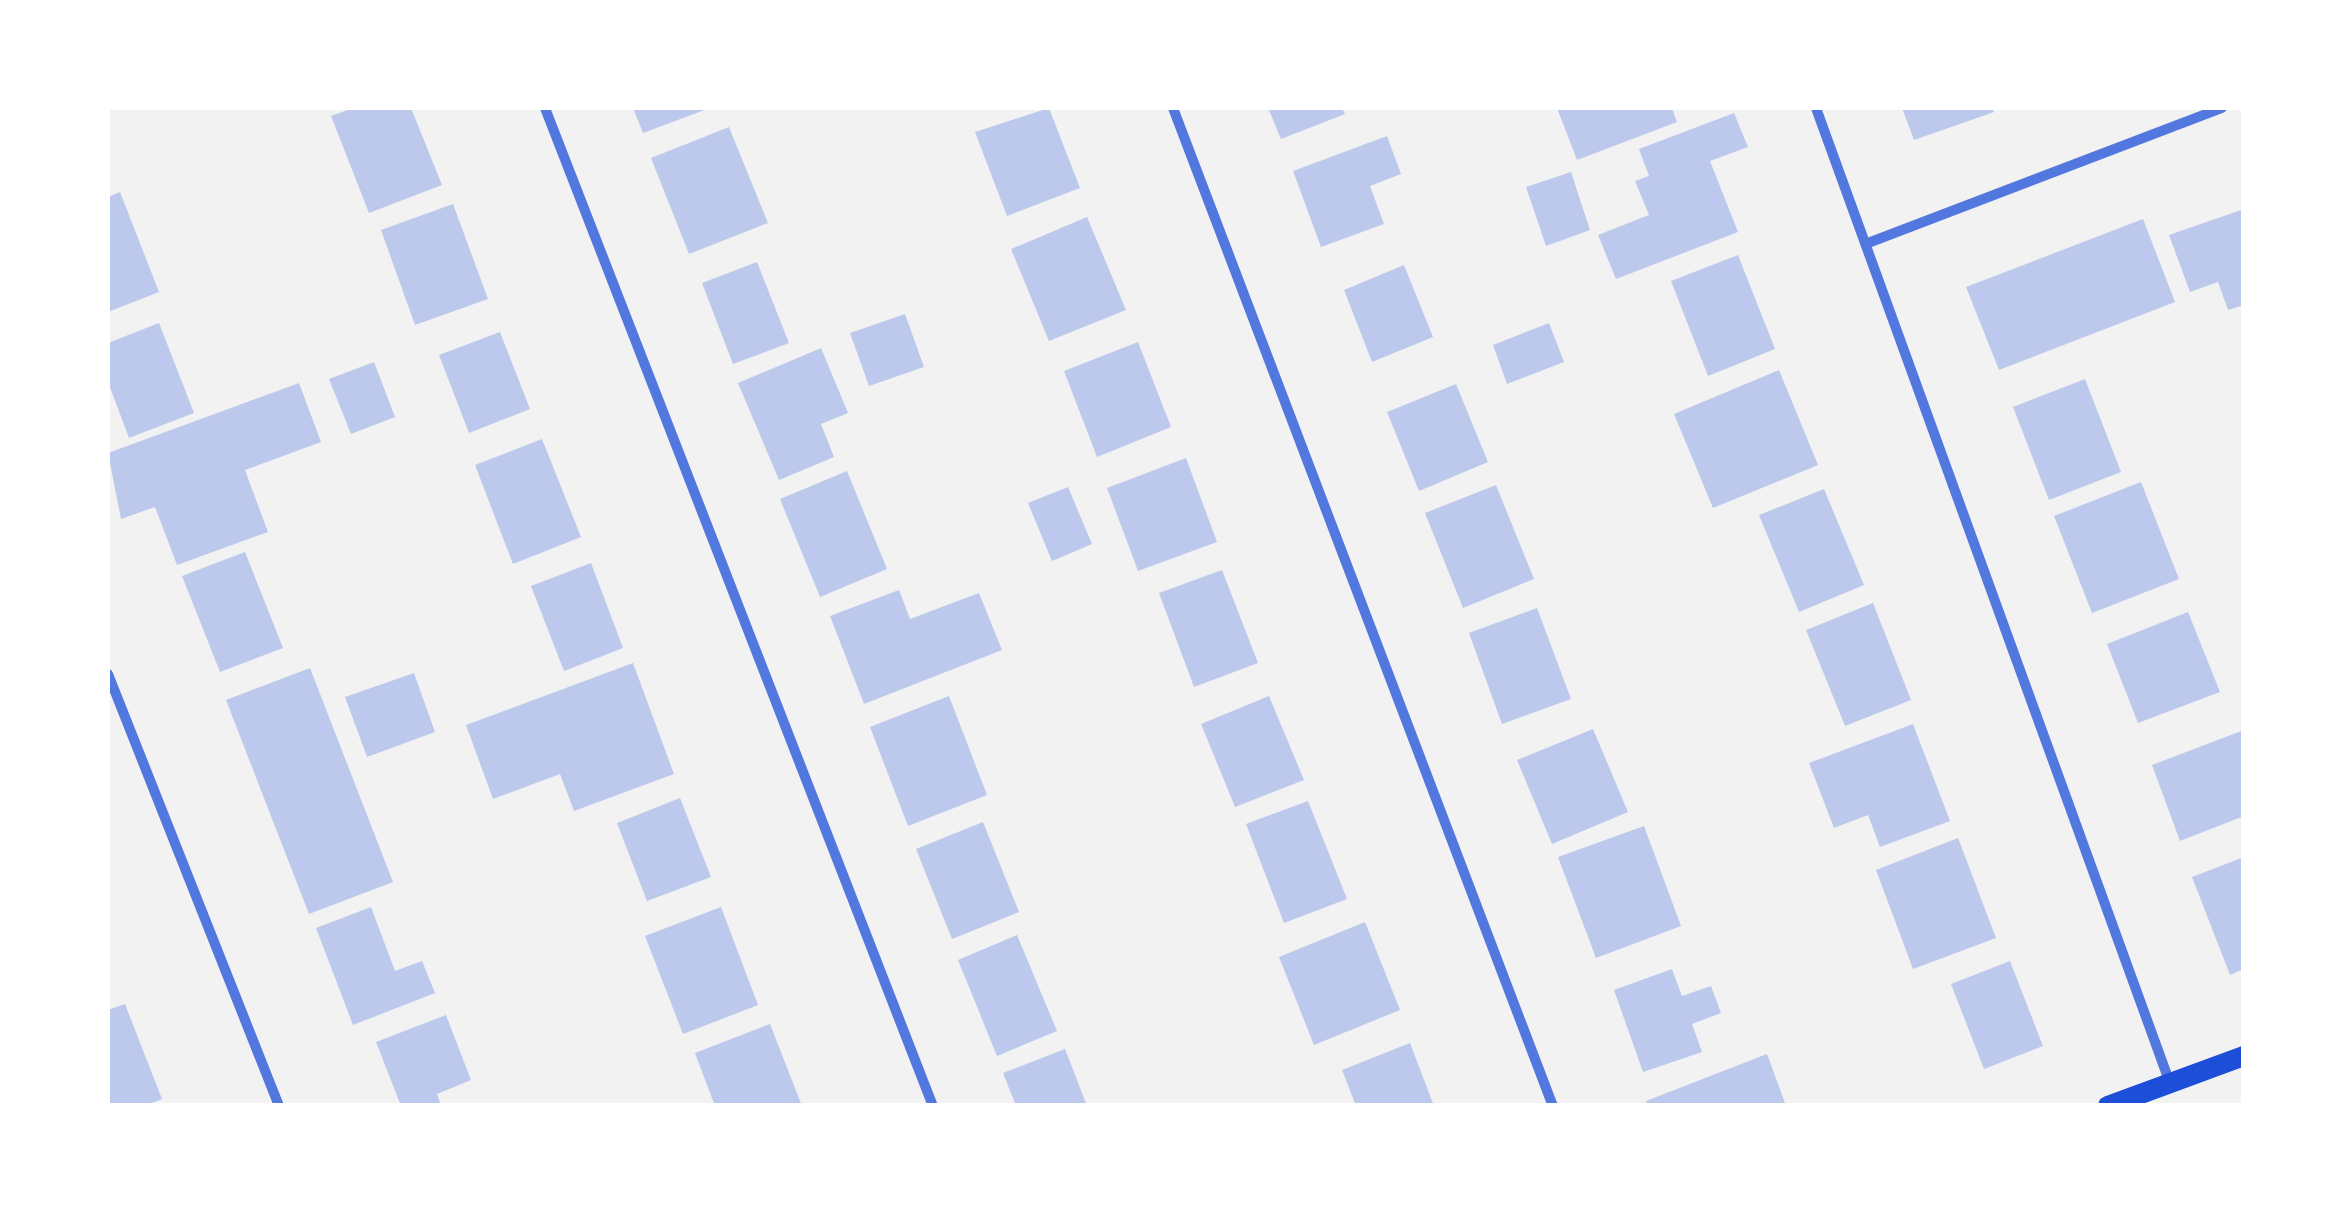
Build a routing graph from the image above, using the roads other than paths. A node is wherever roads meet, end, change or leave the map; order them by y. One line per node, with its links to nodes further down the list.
1 (544, 108): 10 (street)
2 (1173, 108): 11 (street)
3 (1816, 108): 5 (street)
4 (2222, 108): 5 (street)
5 (1868, 242): 8 (street)
6 (108, 674): 9 (street)
7 (2244, 1056): 8 (main road)
8 (2170, 1084): 12 (main road)
9 (279, 1106)
10 (934, 1106)
11 (1554, 1106)
12 (2108, 1106)

